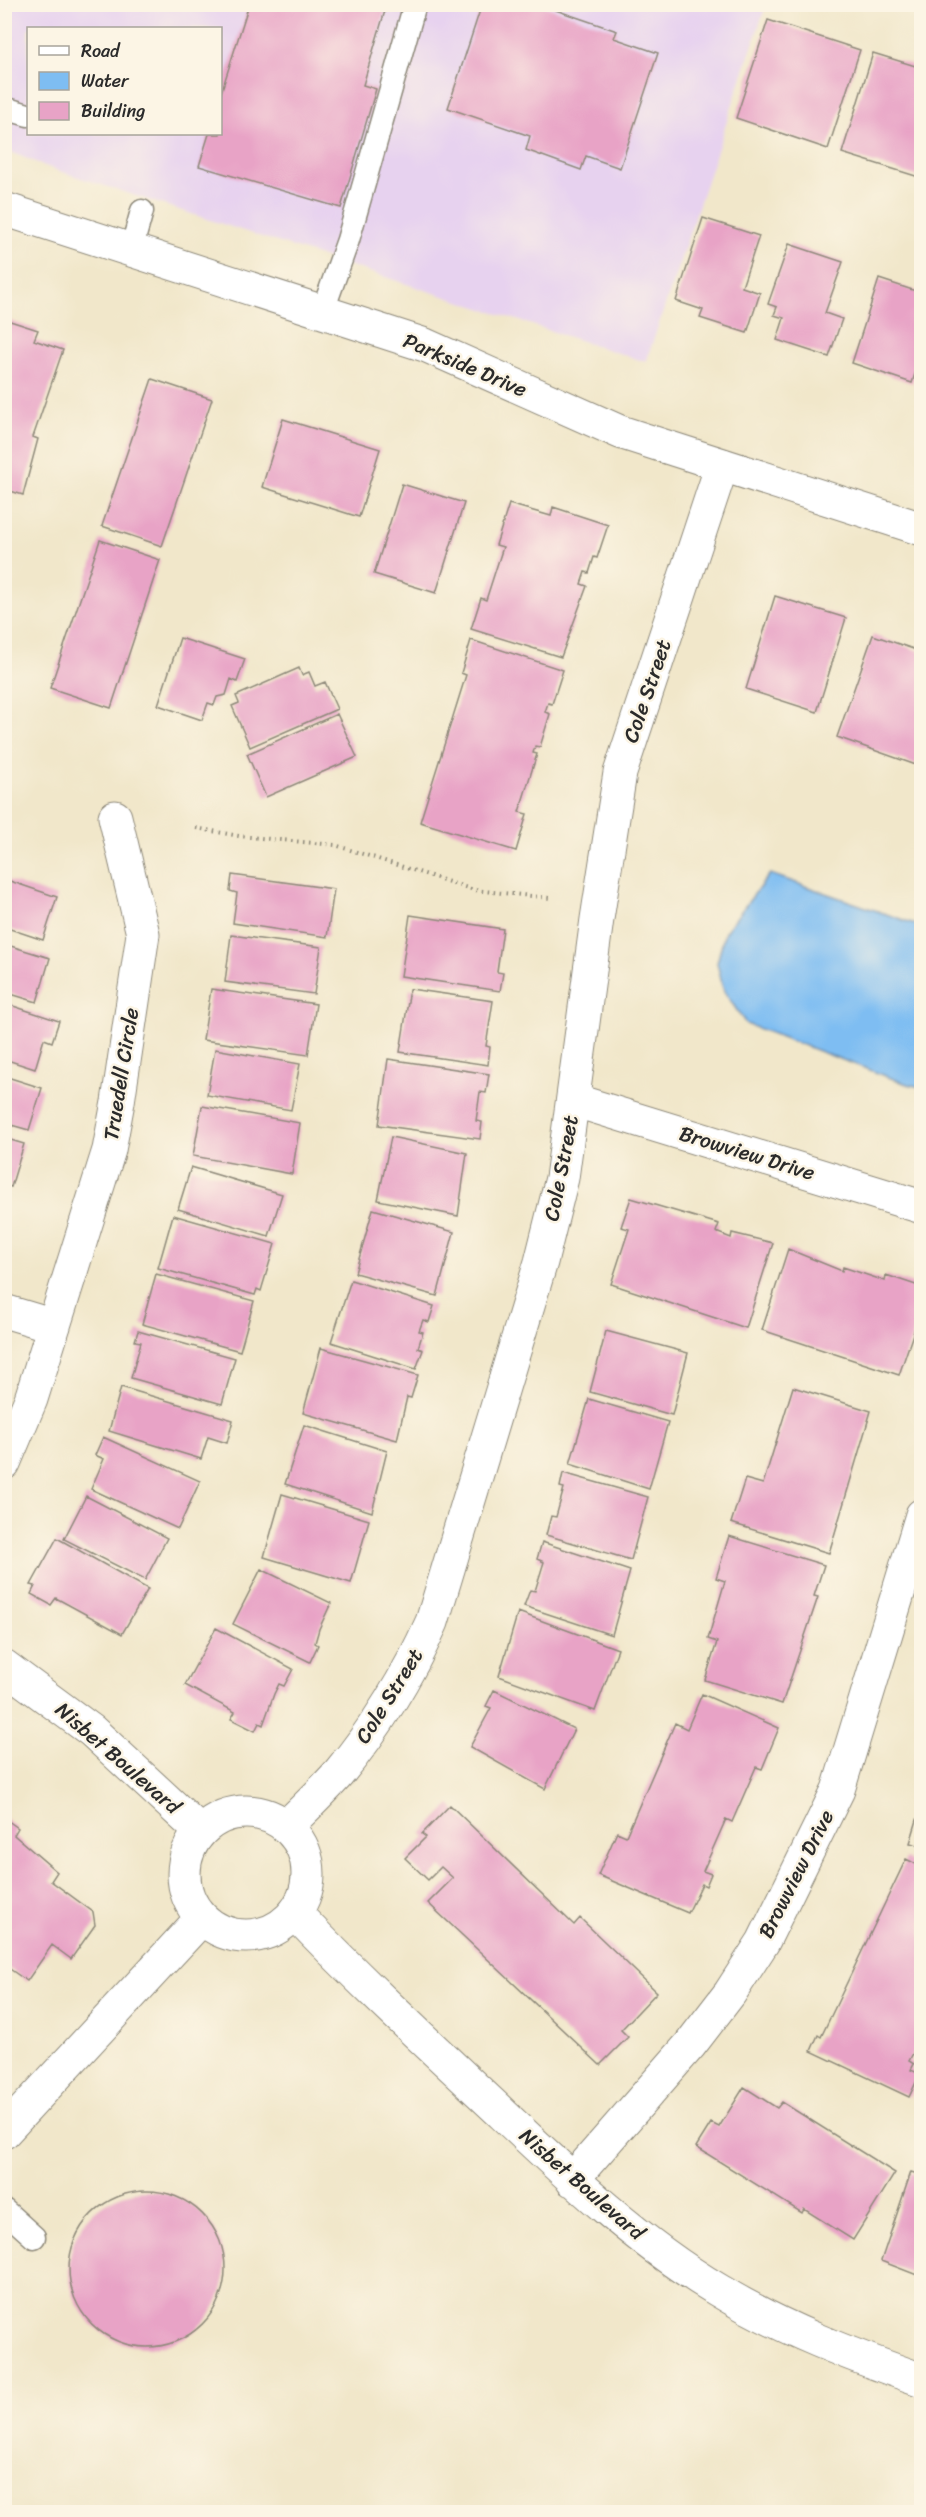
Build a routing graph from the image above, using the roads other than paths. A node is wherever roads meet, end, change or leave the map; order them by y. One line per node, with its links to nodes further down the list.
1 (415, 4): 5 (lane)
2 (4, 209): 4 (street, Parkside Drive)
3 (142, 211): 4 (lane)
4 (131, 250): 5 (street, Parkside Drive)
5 (322, 313): 6 (street, Parkside Drive)
6 (722, 465): 7 (street, Parkside Drive); 9 (street, Cole Street)
7 (921, 529)
8 (115, 817): 12 (street, Truedell Circle)
9 (573, 1100): 10 (street, Browview Drive); 16 (street, Cole Street)
10 (921, 1207)
11 (4, 1311): 12 (street)
12 (54, 1326): 13 (street, Truedell Circle)
13 (4, 1463)
14 (921, 1515): 21 (street, Browview Drive)
15 (4, 1666): 17 (street, Nisbet Boulevard)
16 (286, 1826): 17 (street); 18 (street)
17 (200, 1831): 19 (street)
18 (295, 1913): 19 (street); 21 (street, Nisbet Boulevard)
19 (202, 1918): 20 (street)
20 (4, 2132)
21 (572, 2180): 24 (street, Nisbet Boulevard)
22 (4, 2210): 23 (lane)
23 (34, 2237)
24 (921, 2380)

